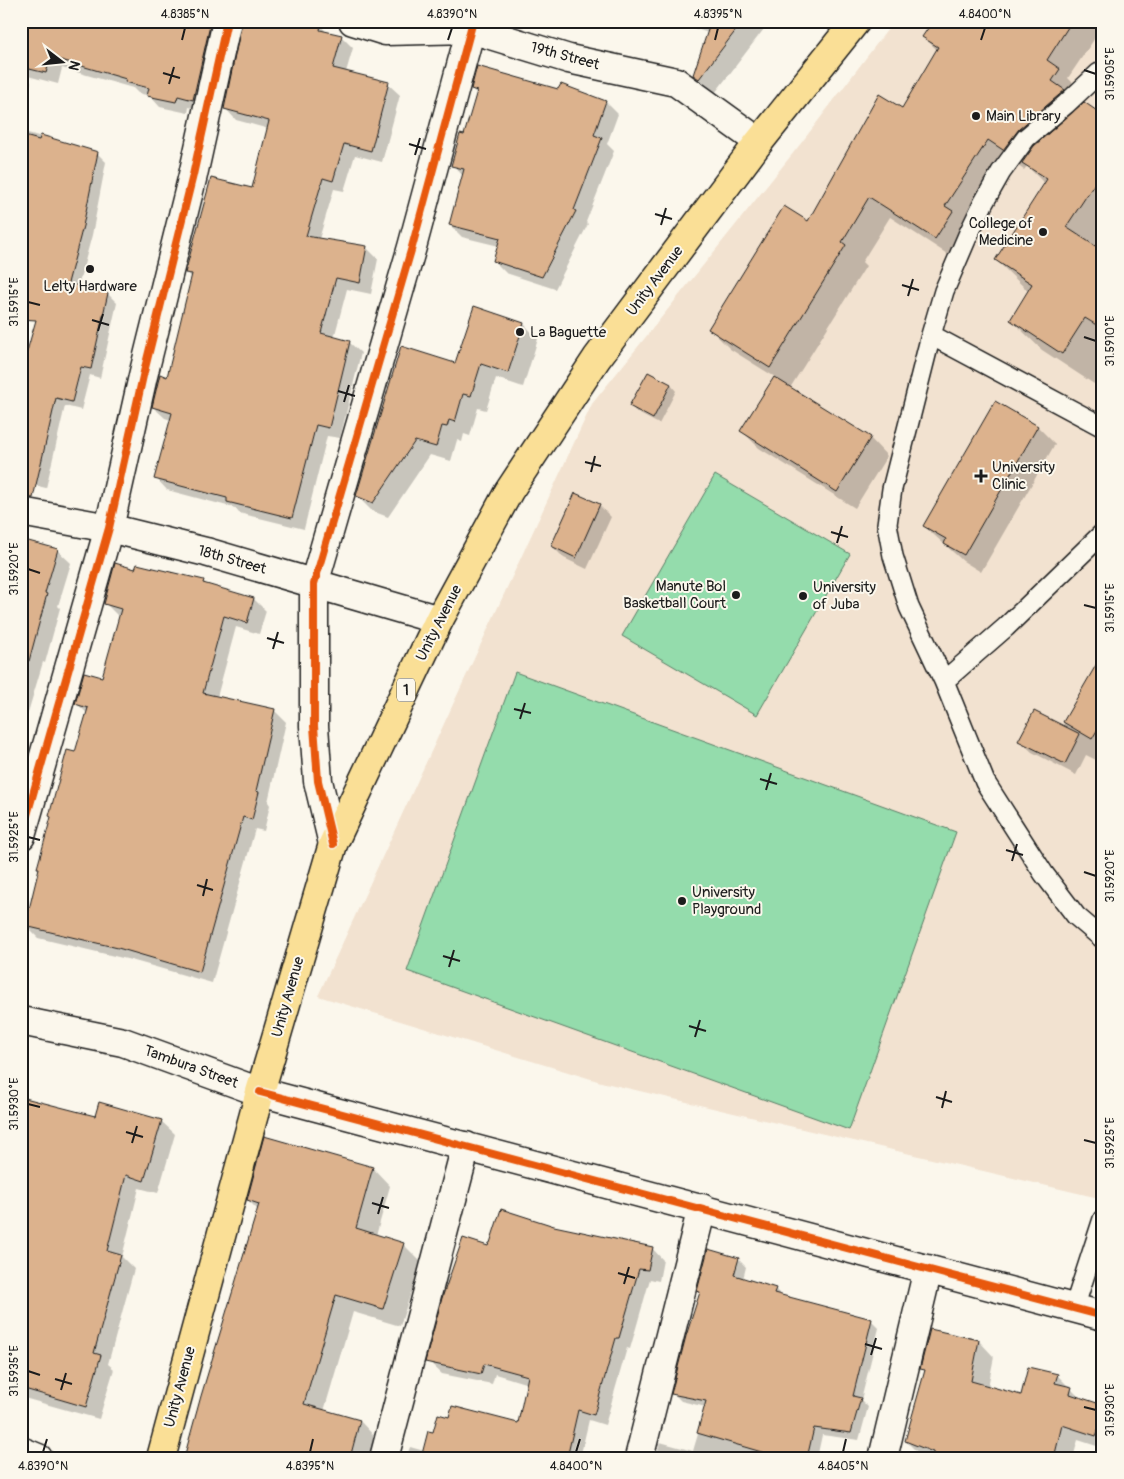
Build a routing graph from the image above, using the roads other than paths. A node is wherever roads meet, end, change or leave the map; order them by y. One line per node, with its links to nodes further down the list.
1 (227, 21): 10 (street)
2 (353, 21): 4 (street, 19th Street)
3 (856, 21): 6 (main road, Unity Avenue / 1)
4 (472, 25): 6 (street, 19th Street); 12 (street)
5 (1102, 73): 7 (lane)
6 (759, 142): 13 (main road, Unity Avenue / 1)
7 (931, 335): 8 (lane); 14 (lane)
8 (1103, 427)
9 (21, 512): 10 (street, 18th Street)
10 (109, 528): 12 (street, 18th Street); 15 (street)
11 (1103, 533): 14 (lane)
12 (314, 584): 13 (street, 18th Street); 16 (street)
13 (439, 620): 16 (main road, Unity Avenue / 1)
14 (944, 680): 17 (lane)
15 (21, 836)
16 (333, 844): 19 (main road, Unity Avenue / 1)
17 (1103, 939)
18 (21, 1021): 19 (street, Tambura Street)
19 (260, 1092): 20 (street, Tambura Street); 28 (main road, Unity Avenue / 1)
20 (466, 1146): 21 (street, Tambura Street); 29 (street)
21 (702, 1208): 23 (street, Tambura Street); 30 (street)
22 (1103, 1220): 24 (lane)
23 (928, 1269): 24 (street, Tambura Street); 31 (street)
24 (1074, 1308): 25 (street, Tambura Street)
25 (1103, 1316)
26 (21, 1451): 27 (street)
27 (38, 1458)
28 (161, 1458)
29 (384, 1458)
30 (639, 1458)
31 (883, 1458)

